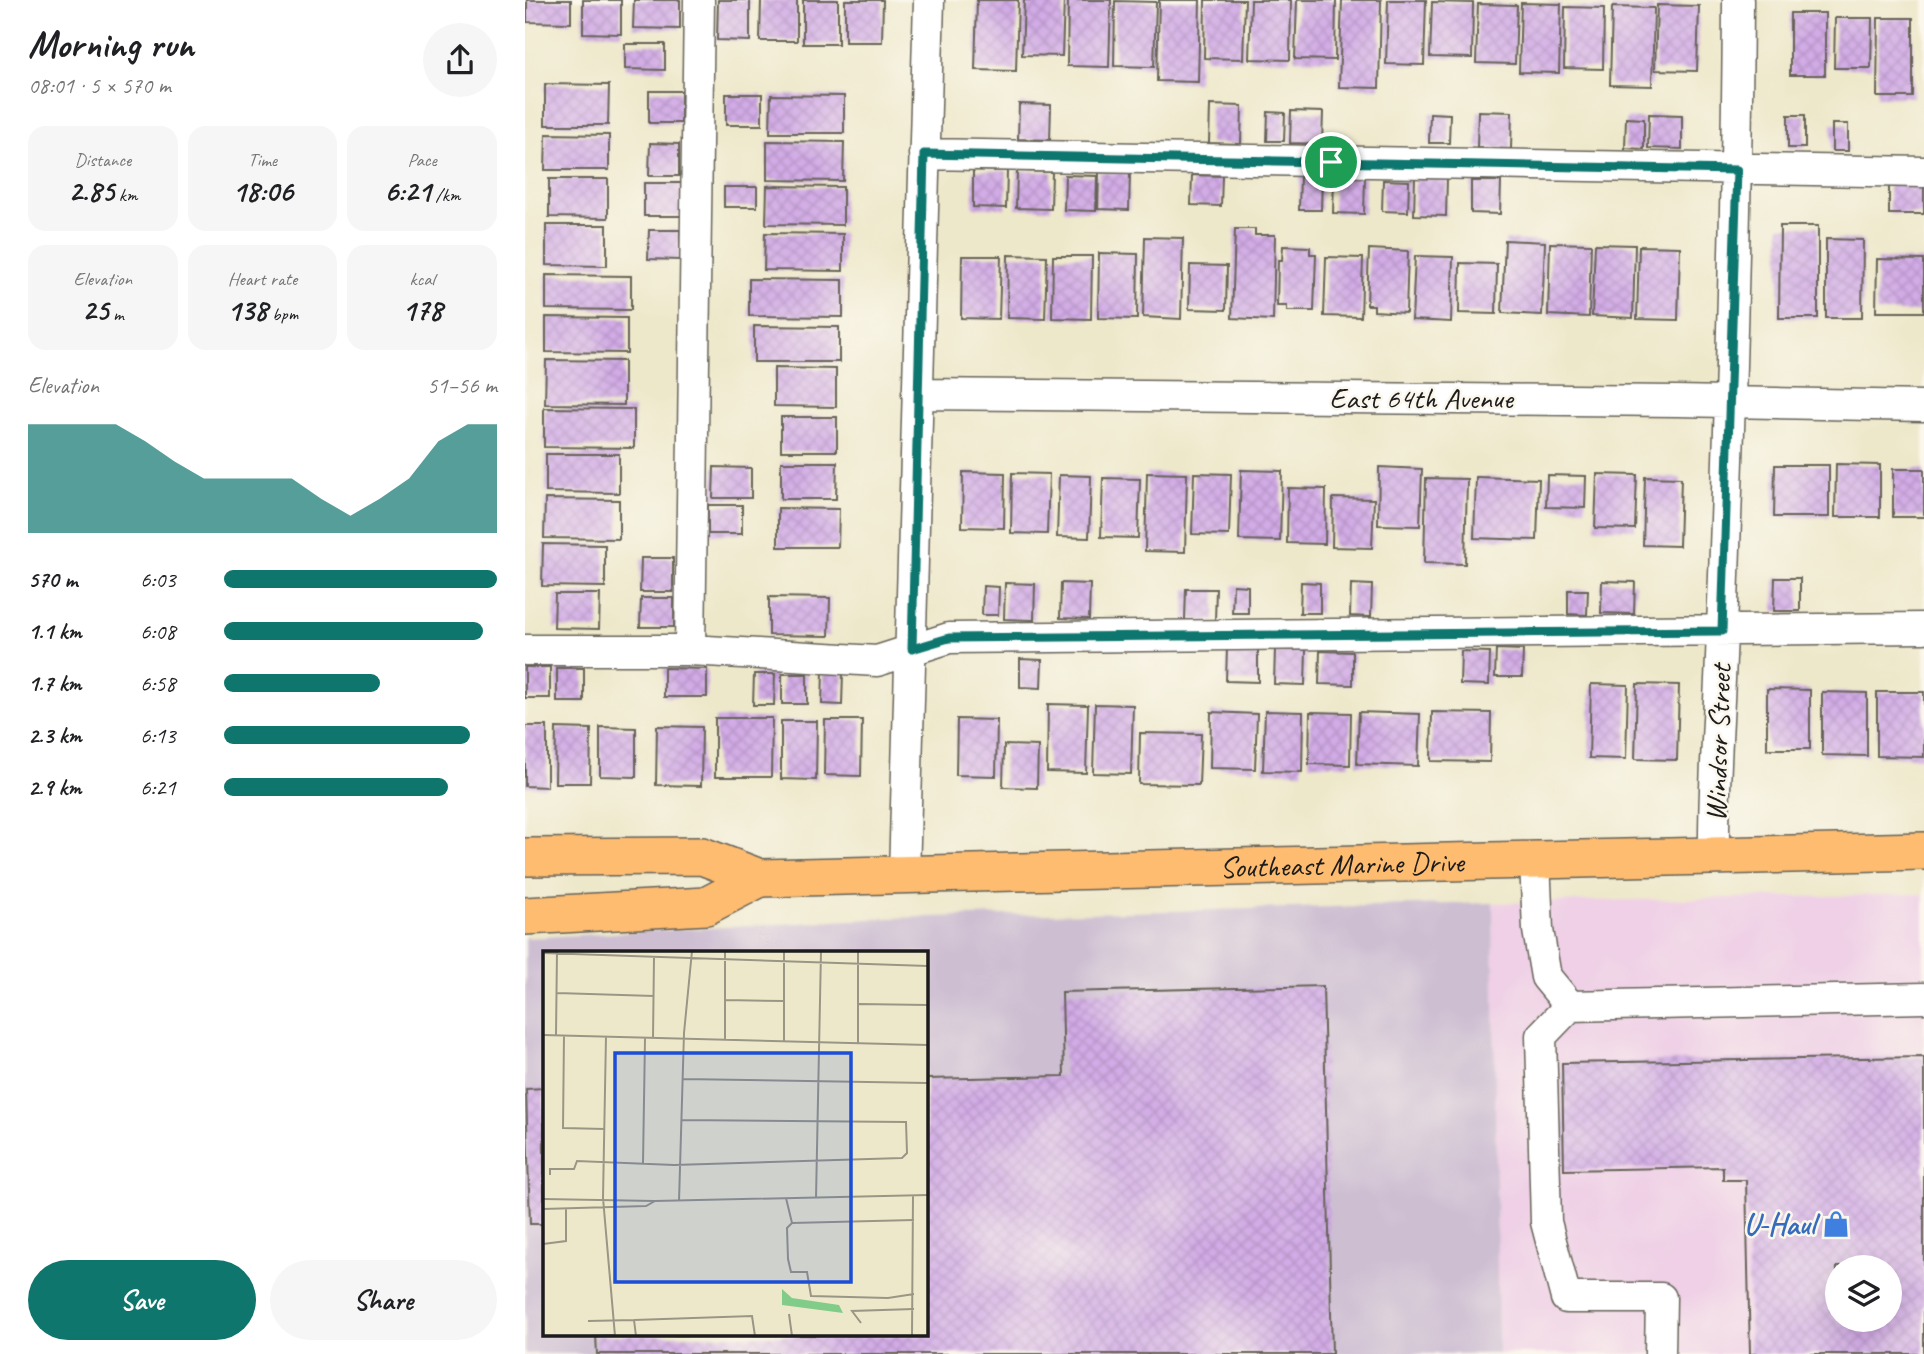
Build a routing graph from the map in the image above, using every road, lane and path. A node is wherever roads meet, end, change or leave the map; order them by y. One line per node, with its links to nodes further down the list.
1 (699, 0): 14 (street)
2 (929, 0): 4 (street)
3 (1738, 0): 5 (street, Windsor Street)
4 (924, 154): 5 (street); 7 (street)
5 (1737, 170): 6 (street); 8 (street, Windsor Street)
6 (1924, 172)
7 (917, 394): 8 (street, East 64th Avenue); 12 (street)
8 (1729, 402): 9 (street, East 64th Avenue); 11 (street, Windsor Street)
9 (1924, 406)
10 (1924, 628): 11 (street)
11 (1722, 631): 12 (street); 16 (street, Windsor Street)
12 (912, 649): 14 (street); 19 (street)
13 (525, 650): 14 (street)
14 (689, 650)
15 (1924, 851): 16 (main road, Southeast Marine Drive)
16 (1714, 856): 18 (main road, Southeast Marine Drive)
17 (525, 857): 20 (main road, Southeast Marine Drive)
18 (1535, 860): 19 (main road, Southeast Marine Drive); 23 (street)
19 (904, 875): 20 (main road, Southeast Marine Drive)
20 (760, 878): 21 (main road, Southeast Marine Drive)
21 (525, 916)
22 (1924, 998): 23 (street)
23 (1570, 1006): 24 (street)
24 (1660, 1354)

